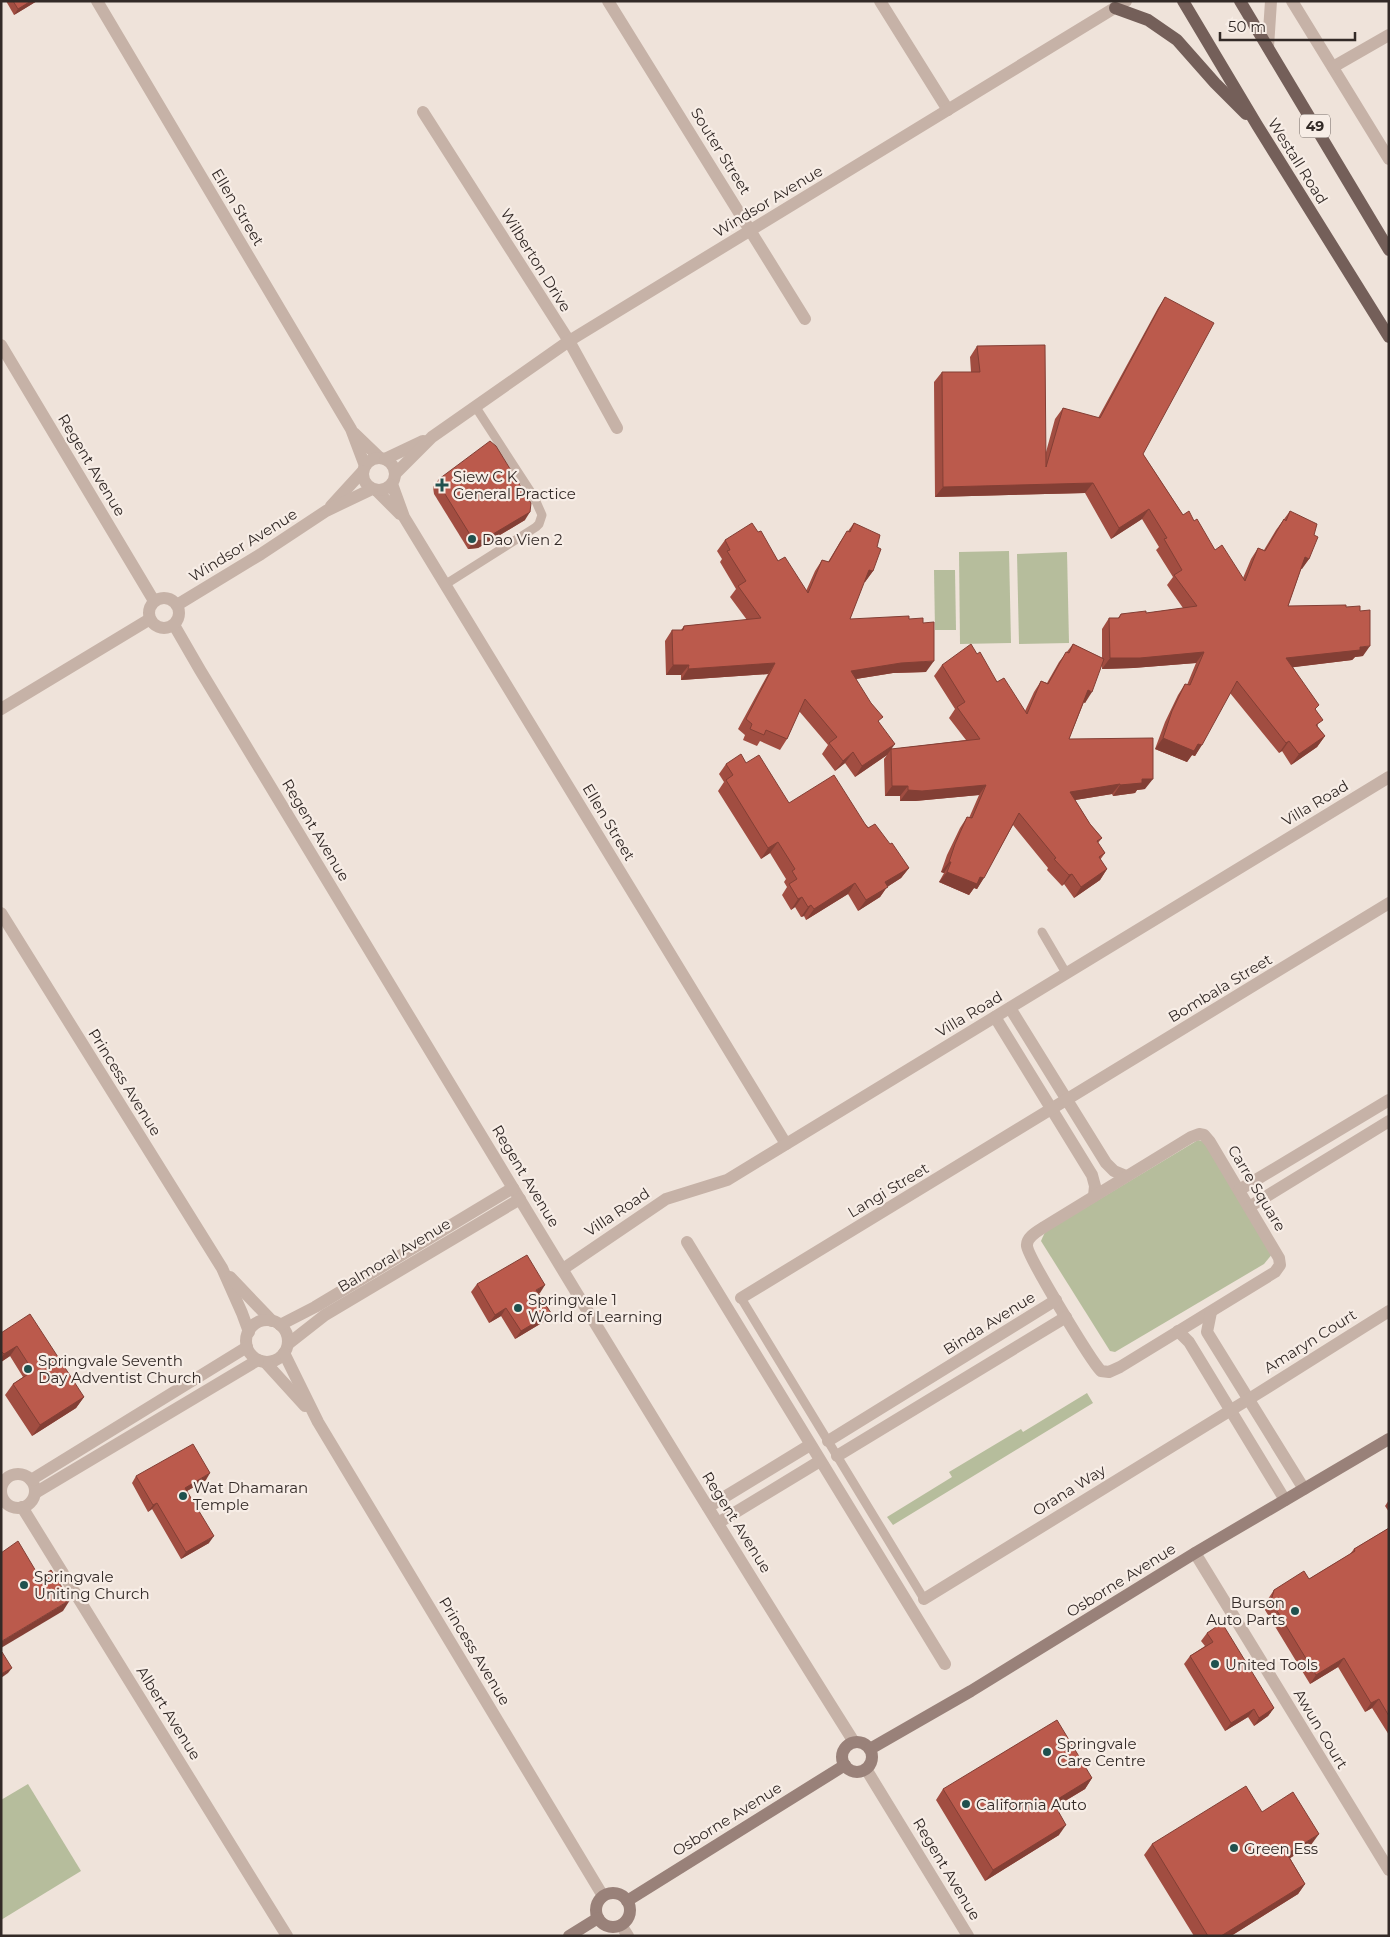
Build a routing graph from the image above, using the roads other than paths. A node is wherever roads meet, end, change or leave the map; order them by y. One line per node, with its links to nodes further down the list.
1 (97, 1): 24 (street, Ellen Street)
2 (608, 1): 16 (street, Souter Street)
3 (880, 1): 12 (street)
4 (1183, 1): 14 (main road, Westall Road)
5 (1240, 1): 10 (main road, Westall Road / 49)
6 (1271, 1): 10 (street)
7 (1292, 1): 11 (street)
8 (1121, 4): 12 (street, Windsor Avenue); 14 (main road)
9 (1389, 35): 11 (street)
10 (1268, 47): 17 (main road, Westall Road / 49)
11 (1332, 67): 15 (street)
12 (948, 110): 16 (street, Windsor Avenue)
13 (423, 112): 20 (street, Wilberton Drive)
14 (1256, 125): 19 (main road, Westall Road)
15 (1389, 159)
16 (750, 230): 18 (street, Souter Street); 20 (street, Windsor Avenue)
17 (1389, 250)
18 (805, 319)
19 (1389, 337)
20 (569, 341): 22 (street, Windsor Avenue); 23 (street, Wilberton Drive)
21 (1, 345): 33 (street, Regent Avenue)
22 (476, 406): 25 (street, Windsor Avenue); 32 (lane)
23 (617, 428)
24 (351, 429): 26 (street, Ellen Street); 27 (street, Ellen Street)
25 (432, 437): 26 (street, Windsor Avenue); 28 (street, Windsor Avenue)
26 (382, 458): 27 (street); 28 (street)
27 (364, 468): 29 (street); 30 (street, Windsor Avenue)
28 (394, 479): 29 (street); 31 (street, Ellen Street)
29 (375, 490): 30 (street, Windsor Avenue); 31 (street, Ellen Street)
30 (326, 511): 34 (street, Windsor Avenue)
31 (404, 517): 32 (street, Ellen Street)
32 (446, 584): 49 (street, Ellen Street)
33 (154, 601): 34 (street); 35 (street)
34 (177, 605): 36 (street)
35 (150, 619): 36 (street); 37 (street)
36 (174, 624): 51 (street, Regent Avenue)
37 (1, 708)
38 (1389, 777): 42 (street, Villa Road)
39 (1389, 902): 45 (street, Bombala Street)
40 (1, 913): 57 (street, Princess Avenue)
41 (1042, 932): 42 (lane)
42 (1066, 973): 43 (street, Villa Road)
43 (1010, 1008): 44 (street, Villa Road); 45 (street)
44 (995, 1017): 47 (street); 49 (street, Villa Road)
45 (1067, 1100): 47 (street, Bombala Street); 50 (street)
46 (1389, 1100): 52 (street)
47 (1052, 1109): 53 (street); 59 (street, Langi Street)
48 (1389, 1121): 55 (street)
49 (786, 1144): 58 (street, Villa Road)
50 (1126, 1176): 52 (street, Carre Square); 53 (street, Carre Square)
51 (514, 1188): 54 (street, Regent Avenue); 64 (street, Balmoral Avenue)
52 (1239, 1190): 55 (street, Carre Square)
53 (1094, 1196): 60 (street, Carre Square)
54 (520, 1199): 58 (street, Regent Avenue); 68 (street, Balmoral Avenue)
55 (1249, 1207): 62 (street, Carre Square)
56 (687, 1242): 77 (street)
57 (222, 1268): 64 (street, Princess Avenue); 66 (street, Princess Avenue)
58 (563, 1268): 87 (street, Regent Avenue)
59 (741, 1298): 76 (lane)
60 (1056, 1300): 63 (street, Carre Square); 70 (street, Binda Avenue)
61 (1389, 1311): 72 (street, Amaryn Court)
62 (1211, 1312): 65 (street, Carre Square); 72 (street)
63 (1066, 1317): 65 (street, Carre Square); 71 (street)
64 (276, 1323): 66 (street); 68 (street)
65 (1178, 1331): 73 (street)
66 (249, 1332): 67 (street)
67 (248, 1347): 69 (street); 81 (street)
68 (286, 1348): 69 (street); 74 (street, Princess Avenue)
69 (261, 1361): 74 (street, Princess Avenue); 83 (street)
70 (939, 1373): 71 (street, Binda Avenue); 76 (street, Binda Avenue)
71 (949, 1389): 78 (street)
72 (1249, 1399): 73 (street, Amaryn Court); 82 (street)
73 (1232, 1410): 85 (street); 90 (street, Orana Way)
74 (318, 1422): 97 (street, Princess Avenue)
75 (1389, 1439): 82 (main road, Osborne Avenue)
76 (828, 1441): 78 (lane)
77 (810, 1445): 79 (street); 87 (street)
78 (837, 1456): 90 (lane)
79 (820, 1461): 88 (street); 91 (street)
80 (4, 1476): 81 (street); 84 (street)
81 (31, 1480): 83 (street)
82 (1304, 1489): 85 (main road, Osborne Avenue)
83 (35, 1493): 86 (street)
84 (2, 1500): 86 (street)
85 (1285, 1500): 89 (main road, Osborne Avenue)
86 (22, 1507): 101 (street, Albert Avenue)
87 (708, 1507): 88 (street, Regent Avenue)
88 (718, 1523): 92 (street, Regent Avenue)
89 (1195, 1553): 93 (main road, Osborne Avenue); 96 (street, Awun Court)
90 (924, 1599)
91 (944, 1664)
92 (854, 1742): 93 (main road); 94 (main road)
93 (870, 1749): 95 (main road)
94 (845, 1765): 95 (main road); 98 (main road, Osborne Avenue)
95 (866, 1769): 104 (street, Regent Avenue)
96 (1389, 1870)
97 (603, 1896): 98 (main road); 99 (main road)
98 (627, 1901): 100 (main road)
99 (598, 1918): 100 (main road); 102 (main road)
100 (621, 1925): 103 (street)
101 (287, 1936)
102 (569, 1936)
103 (628, 1936)
104 (968, 1936)

